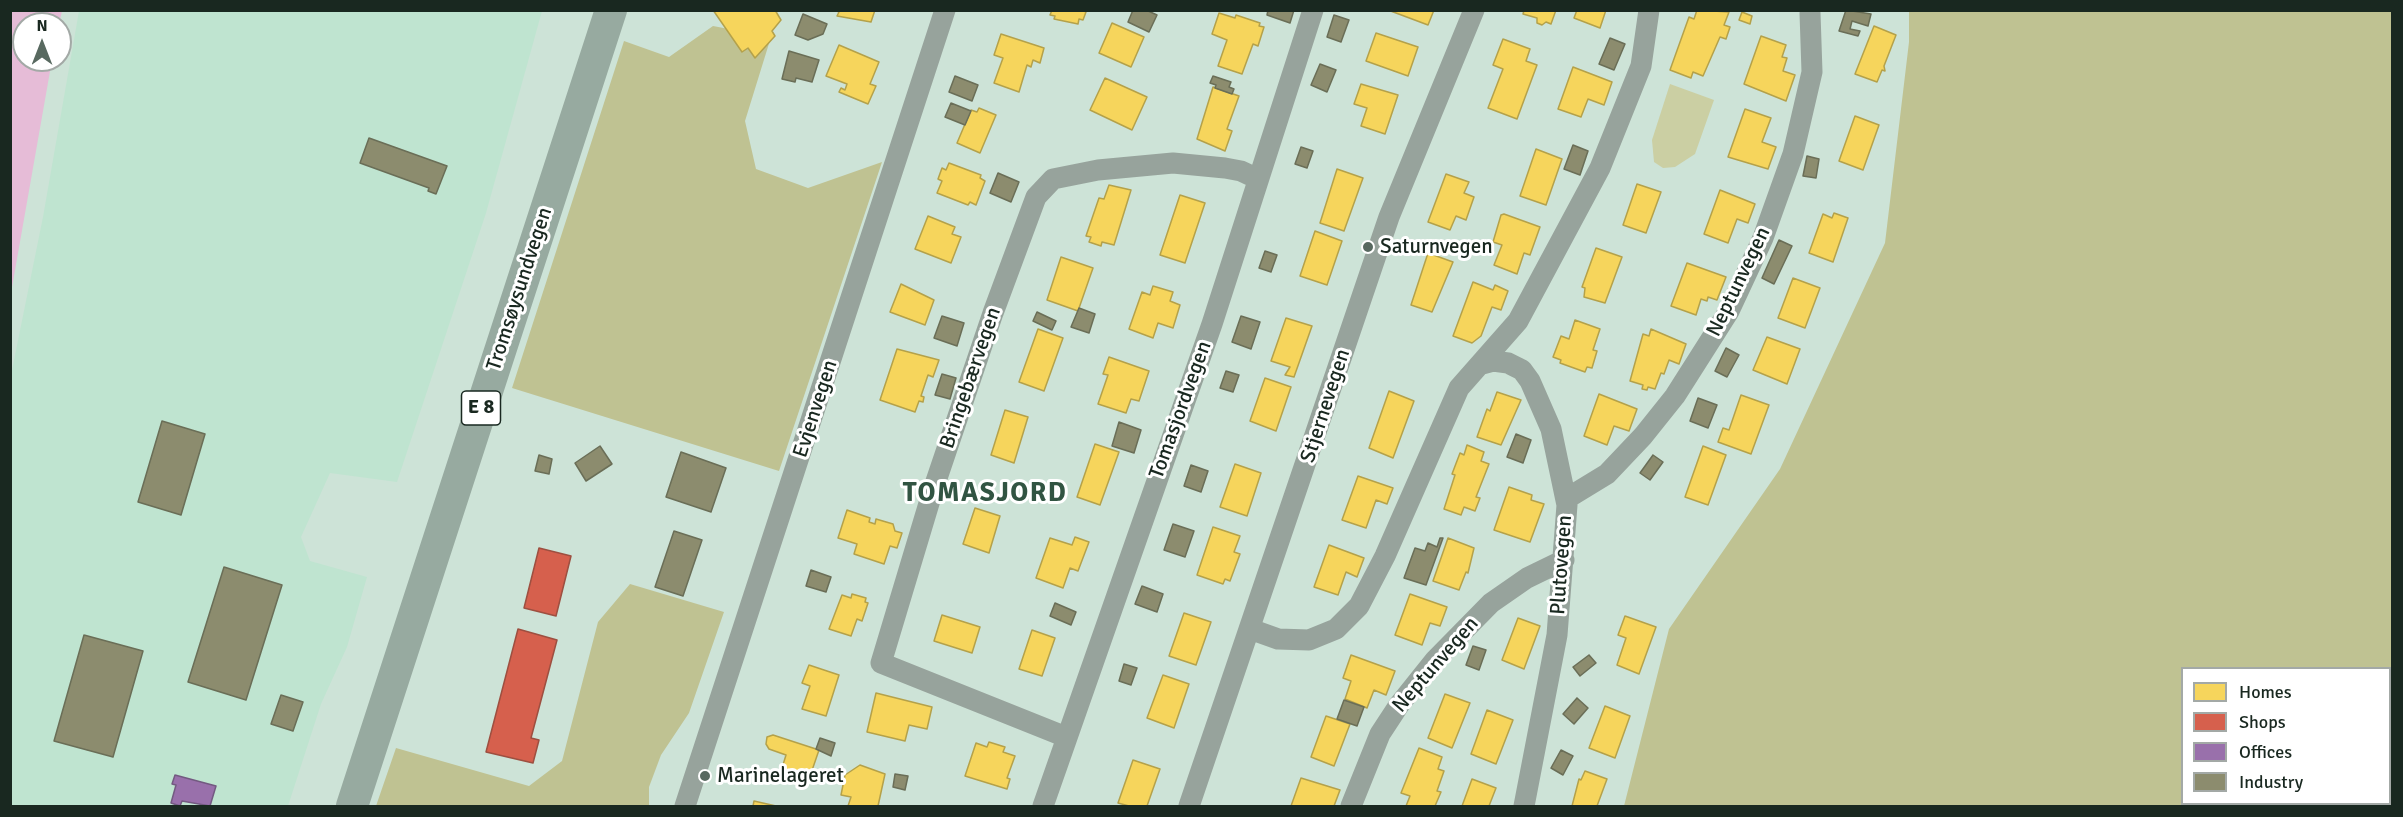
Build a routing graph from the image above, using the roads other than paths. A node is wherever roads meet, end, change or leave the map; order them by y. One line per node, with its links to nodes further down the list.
1 (611, 10): 13 (highway, Tromsøysundvegen / E 8)
2 (945, 10): 14 (street, Evjenvegen)
3 (1312, 10): 7 (street, Tomasjordvegen)
4 (1474, 10): 11 (street, Stjernevegen)
5 (1649, 10): 8 (street)
6 (1810, 13): 9 (street, Neptunvegen)
7 (1258, 179): 12 (street, Tomasjordvegen); 12 (street, Bringebærvegen)
8 (1482, 364): 9 (street, Plutovegen); 11 (street)
9 (1566, 499): 10 (street, Plutovegen)
10 (1564, 560): 17 (street, Neptunvegen); 18 (street, Plutovegen)
11 (1250, 629): 16 (street, Stjernevegen)
12 (1066, 737): 15 (street, Tomasjordvegen)
13 (352, 807)
14 (685, 807)
15 (1043, 807)
16 (1189, 807)
17 (1351, 807)
18 (1524, 807)

